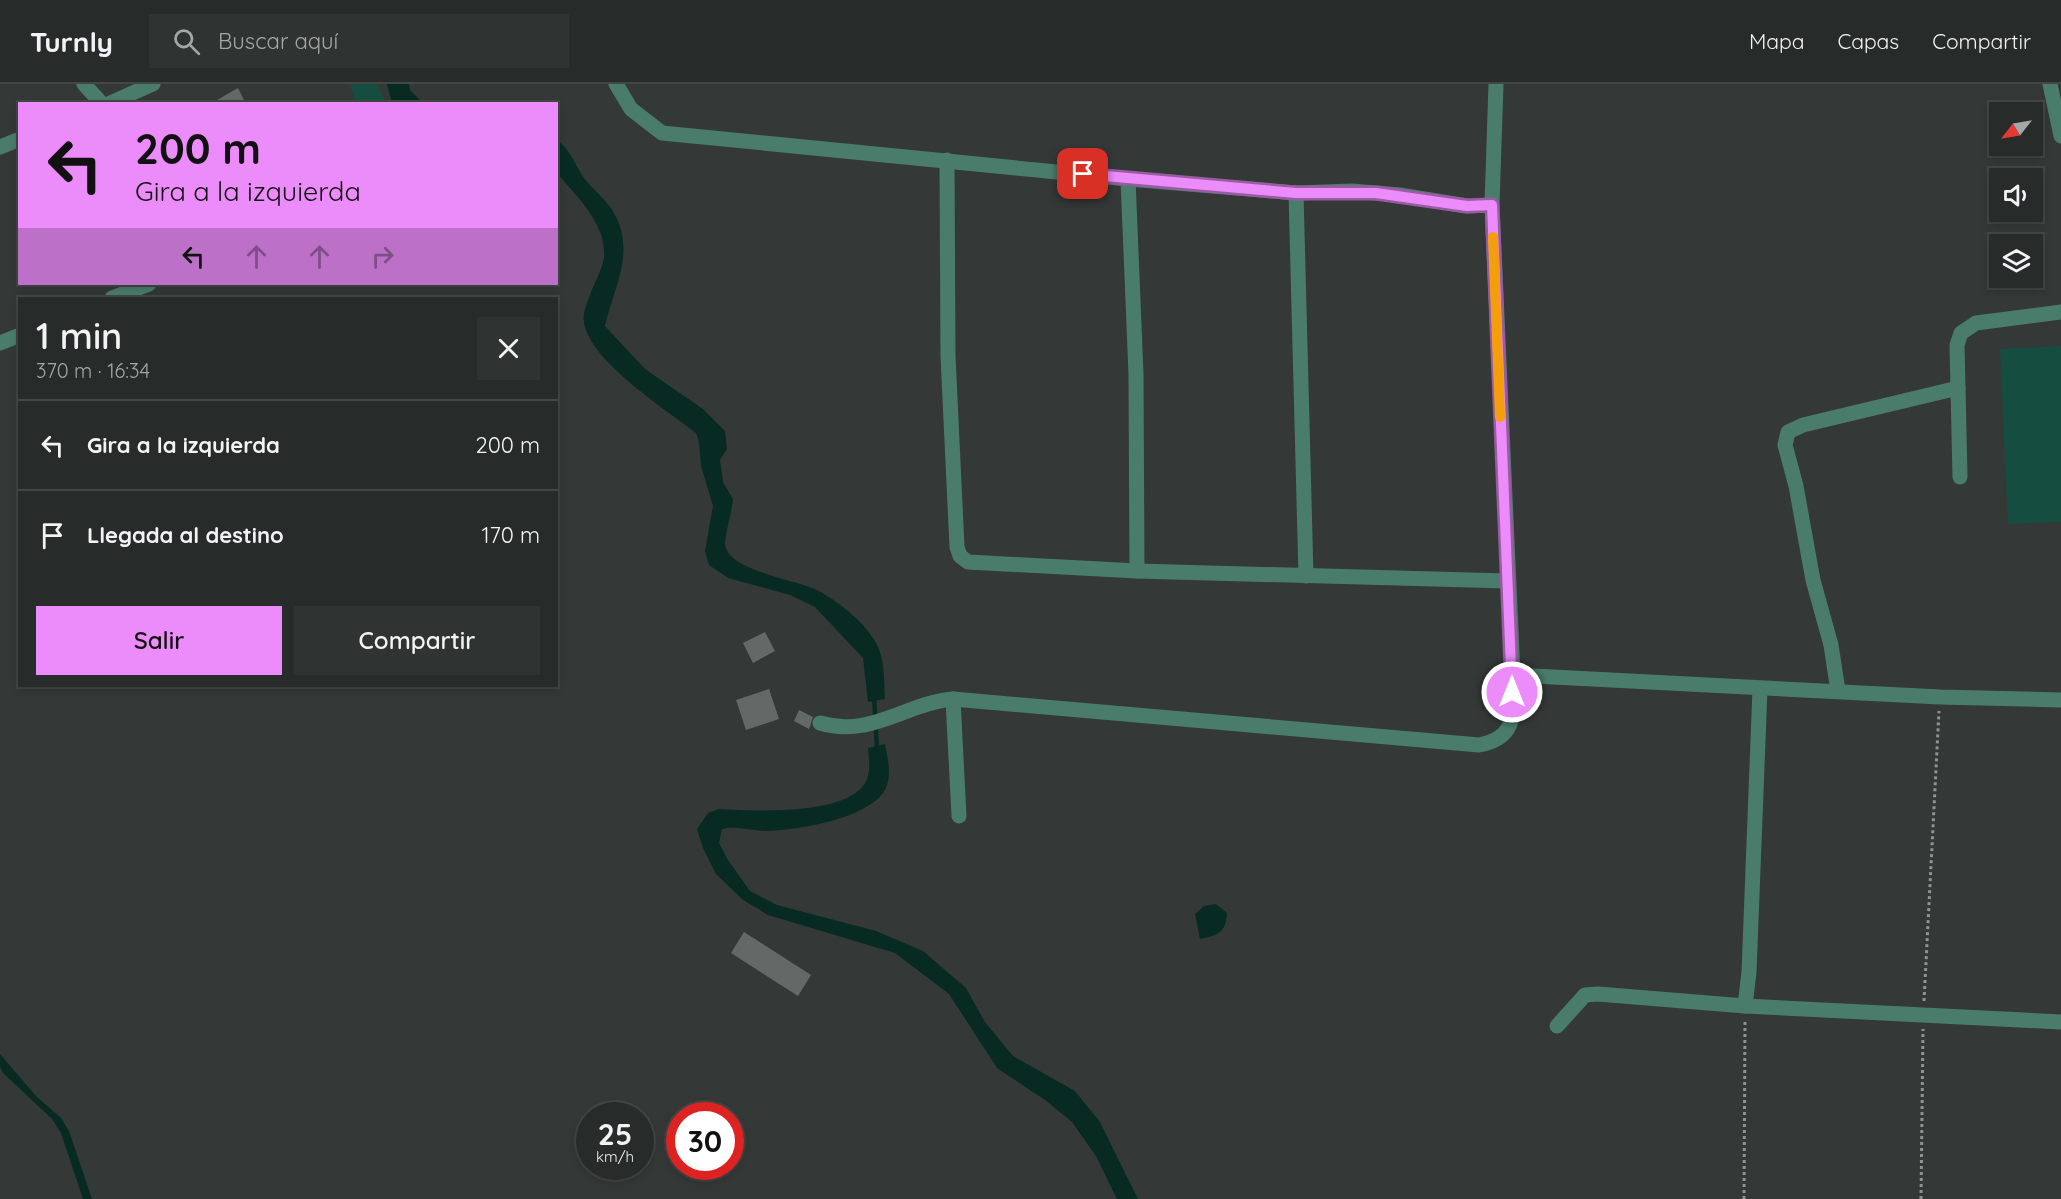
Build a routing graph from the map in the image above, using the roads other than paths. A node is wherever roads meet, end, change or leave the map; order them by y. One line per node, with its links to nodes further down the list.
1 (84, 84): 6 (street)
2 (153, 84): 7 (street)
3 (616, 84): 11 (street)
4 (1496, 84): 14 (street)
5 (2050, 84): 8 (street)
6 (100, 102)
7 (112, 102)
8 (2061, 136)
9 (18, 140): 10 (street)
10 (0, 147)
11 (947, 160): 12 (street); 22 (street)
12 (1128, 179): 13 (street); 22 (street)
13 (1296, 193): 14 (street); 23 (street)
14 (1492, 205): 24 (street)
15 (145, 285): 16 (street)
16 (115, 297)
17 (2061, 312): 20 (street)
18 (18, 336): 19 (street)
19 (0, 343)
20 (1958, 388): 21 (street); 27 (street)
21 (1960, 477)
22 (1137, 571): 23 (street)
23 (1306, 576): 24 (street)
24 (1507, 580): 25 (street)
25 (1513, 675): 26 (street); 28 (street)
26 (1760, 689): 27 (street); 32 (street)
27 (1838, 692): 29 (street)
28 (953, 699): 30 (street); 31 (street)
29 (2061, 700)
30 (820, 723)
31 (959, 816)
32 (1745, 1006): 33 (street); 34 (street)
33 (2061, 1022)
34 (1557, 1026)

